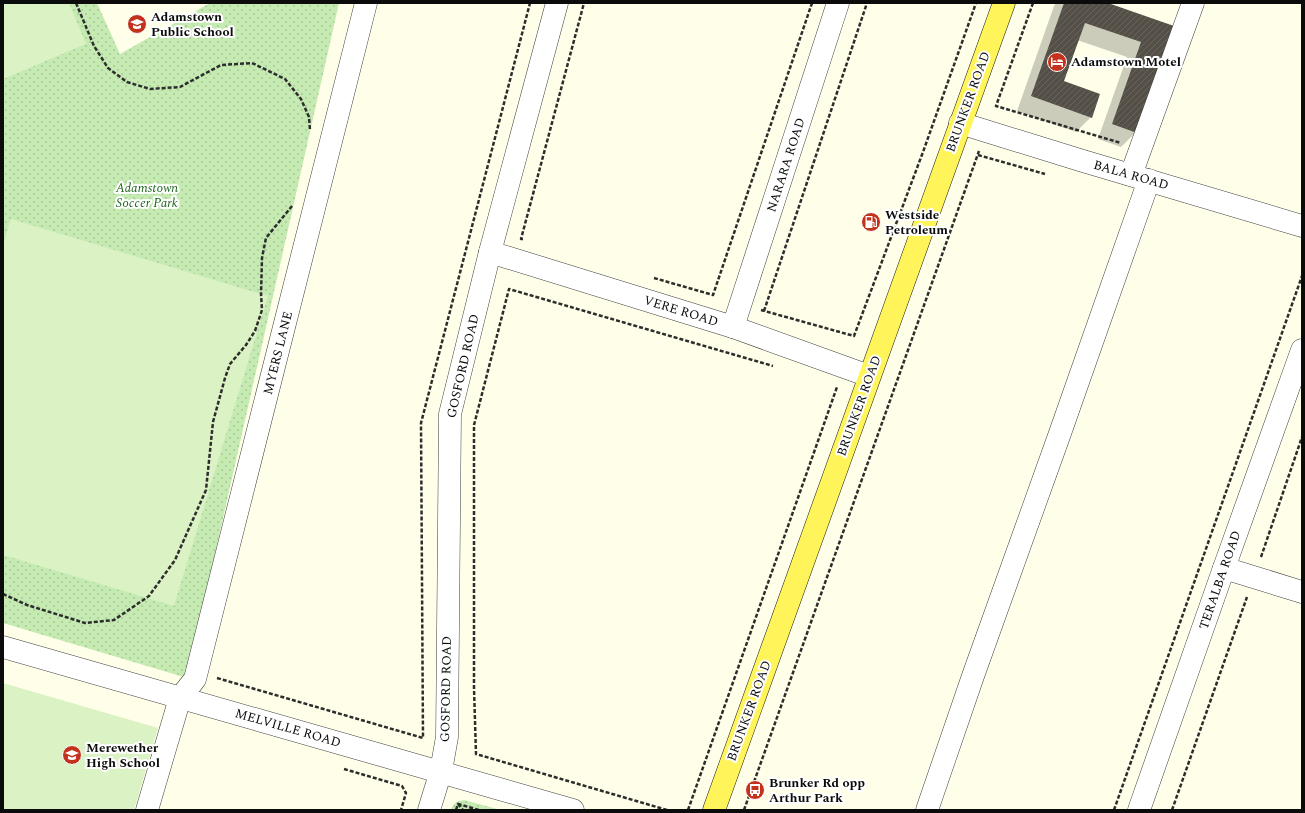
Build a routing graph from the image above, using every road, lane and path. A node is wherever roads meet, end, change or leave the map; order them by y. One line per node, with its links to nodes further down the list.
1 (76, 3): 16 (path)
2 (366, 3): 39 (street, MYERS LANE)
3 (530, 3): 39 (path)
4 (557, 3): 23 (street, GOSFORD ROAD)
5 (584, 3): 22 (path)
6 (812, 3): 25 (path)
7 (838, 3): 28 (street, NARARA ROAD)
8 (867, 3): 27 (path)
9 (976, 3): 27 (path)
10 (1004, 3): 15 (main road, BRUNKER ROAD)
11 (1033, 3): 13 (path)
12 (1193, 3): 17 (street)
13 (996, 106): 14 (path); 17 (path)
14 (994, 110)
15 (960, 124): 19 (street, BALA ROAD); 31 (main road, BRUNKER ROAD)
16 (310, 131)
17 (1141, 149): 19 (street)
18 (978, 155): 54 (path)
19 (1140, 178): 21 (street, BALA ROAD); 55 (street)
20 (294, 204): 37 (path)
21 (1302, 226)
22 (529, 241)
23 (490, 252): 28 (street, VERE ROAD); 42 (street, GOSFORD ROAD)
24 (1302, 276): 56 (path)
25 (653, 278)
26 (760, 309): 27 (path)
27 (764, 311)
28 (733, 327): 31 (street, VERE ROAD)
29 (1302, 350): 34 (street, TERALBA ROAD)
30 (777, 367): 51 (path)
31 (869, 376): 53 (main road, BRUNKER ROAD)
32 (838, 385): 52 (path)
33 (1302, 437): 35 (path)
34 (1224, 568): 35 (street); 57 (street, TERALBA ROAD)
35 (1254, 577): 36 (street); 58 (path)
36 (1302, 592)
37 (3, 594)
38 (3, 646): 40 (street, MELVILLE ROAD)
39 (197, 672): 40 (street, MYERS LANE)
40 (180, 698): 42 (street, MELVILLE ROAD); 44 (street)
41 (340, 768): 45 (path)
42 (441, 771): 46 (street, GOSFORD ROAD); 50 (street, MELVILLE ROAD)
43 (458, 804): 47 (path); 48 (path); 49 (path)
44 (147, 810)
45 (401, 810)
46 (429, 810)
47 (456, 810)
48 (463, 810)
49 (479, 810)
50 (573, 810)
51 (667, 810)
52 (688, 810)
53 (714, 810)
54 (744, 810)
55 (927, 810)
56 (1114, 810)
57 (1140, 810)
58 (1172, 810)

